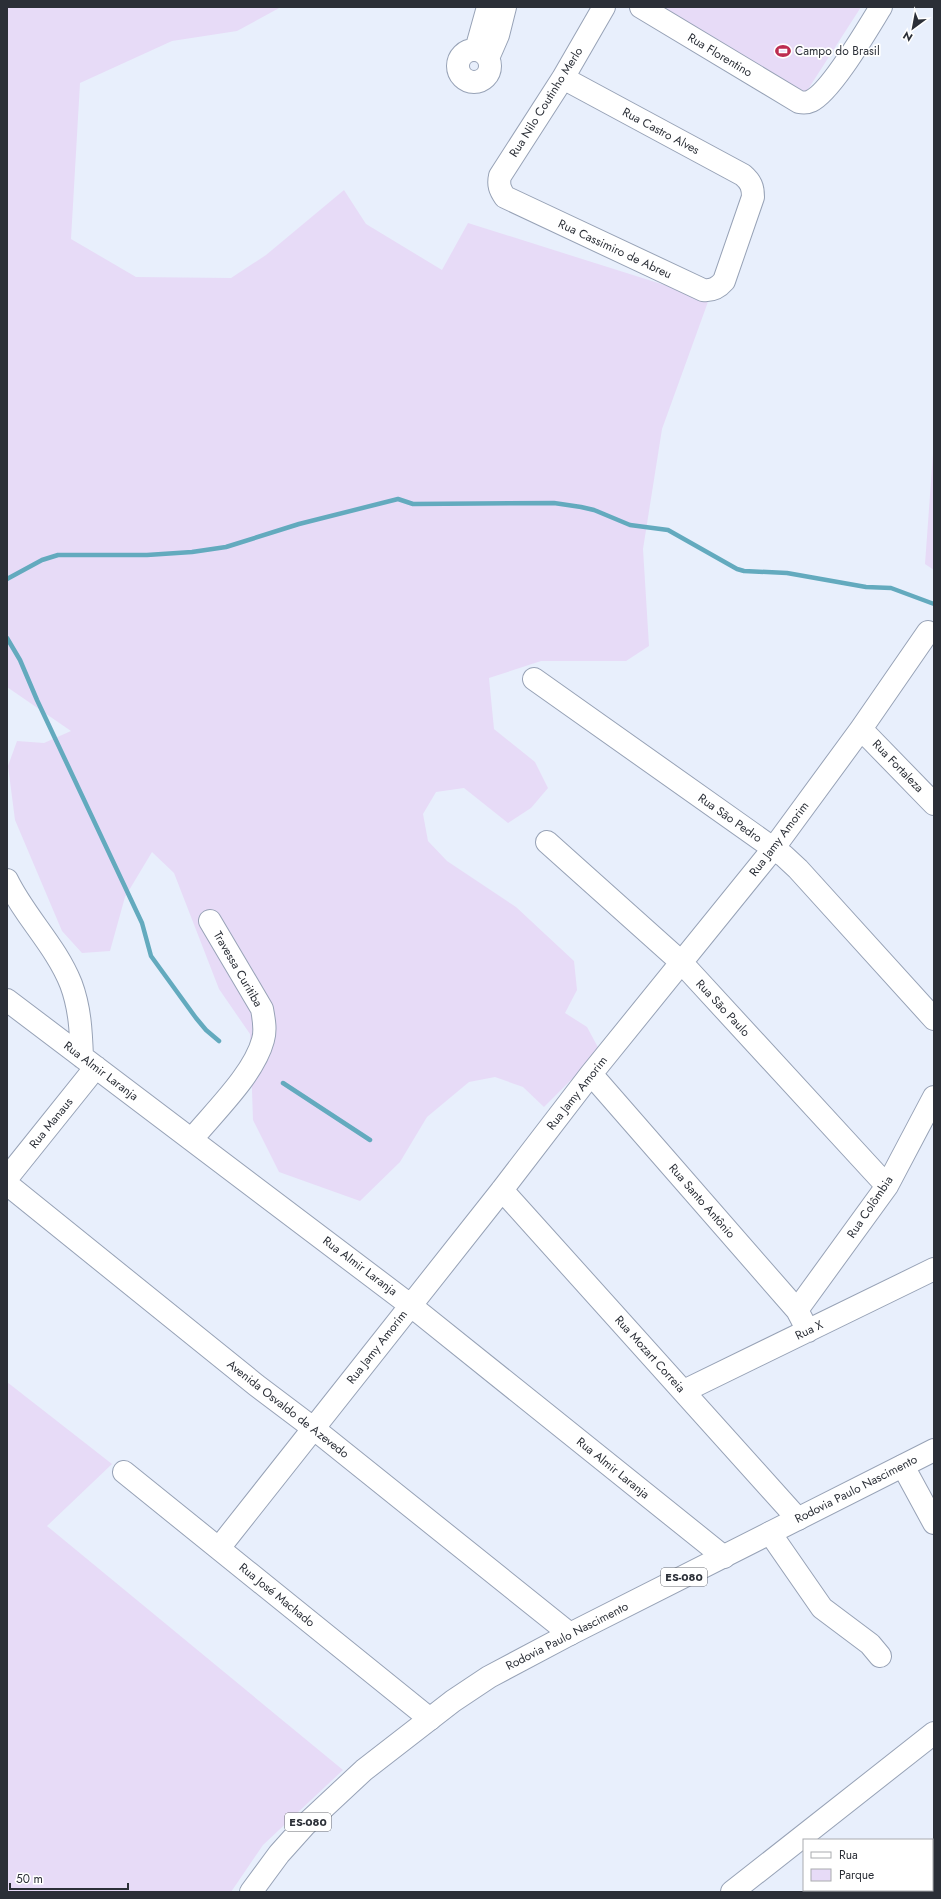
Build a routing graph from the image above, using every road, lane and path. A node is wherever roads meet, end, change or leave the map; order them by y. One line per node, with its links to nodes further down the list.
1 (488, 7): 2 (street)
2 (505, 7)
3 (604, 7): 6 (street, Rua Nilo Coutinho Merlo)
4 (640, 7): 5 (street, Rua Florentino)
5 (881, 7)
6 (563, 78): 7 (street, Rua Nilo Coutinho Merlo); 8 (street, Rua Castro Alves)
7 (505, 198): 8 (street, Rua Cassimiro de Abreu)
8 (724, 281)
9 (928, 632): 11 (street, Rua Jamy Amorim)
10 (534, 679): 14 (street, Rua São Pedro)
11 (861, 729): 12 (street, Rua Fortaleza); 14 (street, Rua Jamy Amorim)
12 (934, 804)
13 (547, 842): 17 (street, Rua São Paulo)
14 (773, 849): 17 (street, Rua Jamy Amorim); 19 (street, Rua São Pedro)
15 (7, 880): 20 (street)
16 (210, 921): 23 (street, Travessa Curitiba)
17 (680, 962): 21 (street, Rua Jamy Amorim); 26 (street, Rua São Paulo)
18 (7, 1000): 20 (street, Rua Almir Laranja)
19 (934, 1019)
20 (89, 1062): 23 (street, Rua Almir Laranja); 24 (street, Rua Manaus)
21 (591, 1074): 27 (street, Rua Jamy Amorim); 30 (street, Rua Santo Antônio)
22 (934, 1097): 26 (street, Rua Colômbia)
23 (192, 1138): 29 (street, Rua Almir Laranja)
24 (7, 1178)
25 (7, 1184): 33 (street, Avenida Osvaldo de Azevedo)
26 (887, 1186): 30 (street, Rua Colômbia)
27 (502, 1190): 29 (street, Rua Jamy Amorim); 32 (street, Rua Mozart Correia)
28 (934, 1269): 31 (street, Rua X)
29 (410, 1305): 33 (street, Rua Jamy Amorim); 41 (street, Rua Almir Laranja)
30 (797, 1310): 31 (street, Rua Santo Antônio)
31 (808, 1331): 32 (street, Rua X)
32 (684, 1391): 37 (street, Rua Mozart Correia)
33 (313, 1428): 40 (street, Rua Jamy Amorim); 42 (street, Avenida Osvaldo de Azevedo)
34 (934, 1450): 35 (street, Rodovia Paulo Nascimento / ES-080)
35 (903, 1466): 37 (street, Rodovia Paulo Nascimento / ES-080); 38 (street)
36 (124, 1472): 40 (street, Rua José Machado)
37 (798, 1519): 39 (street, Rodovia Paulo Nascimento / ES-080)
38 (934, 1523)
39 (770, 1533): 41 (street, Rodovia Paulo Nascimento / ES-080); 43 (street)
40 (219, 1548): 44 (street, Rua José Machado)
41 (724, 1557): 42 (street, Rodovia Paulo Nascimento / ES-080)
42 (570, 1634): 44 (street, Rodovia Paulo Nascimento / ES-080)
43 (880, 1656)
44 (430, 1719): 46 (street, Rodovia Paulo Nascimento / ES-080)
45 (934, 1733): 47 (street)
46 (251, 1892)
47 (732, 1892)

